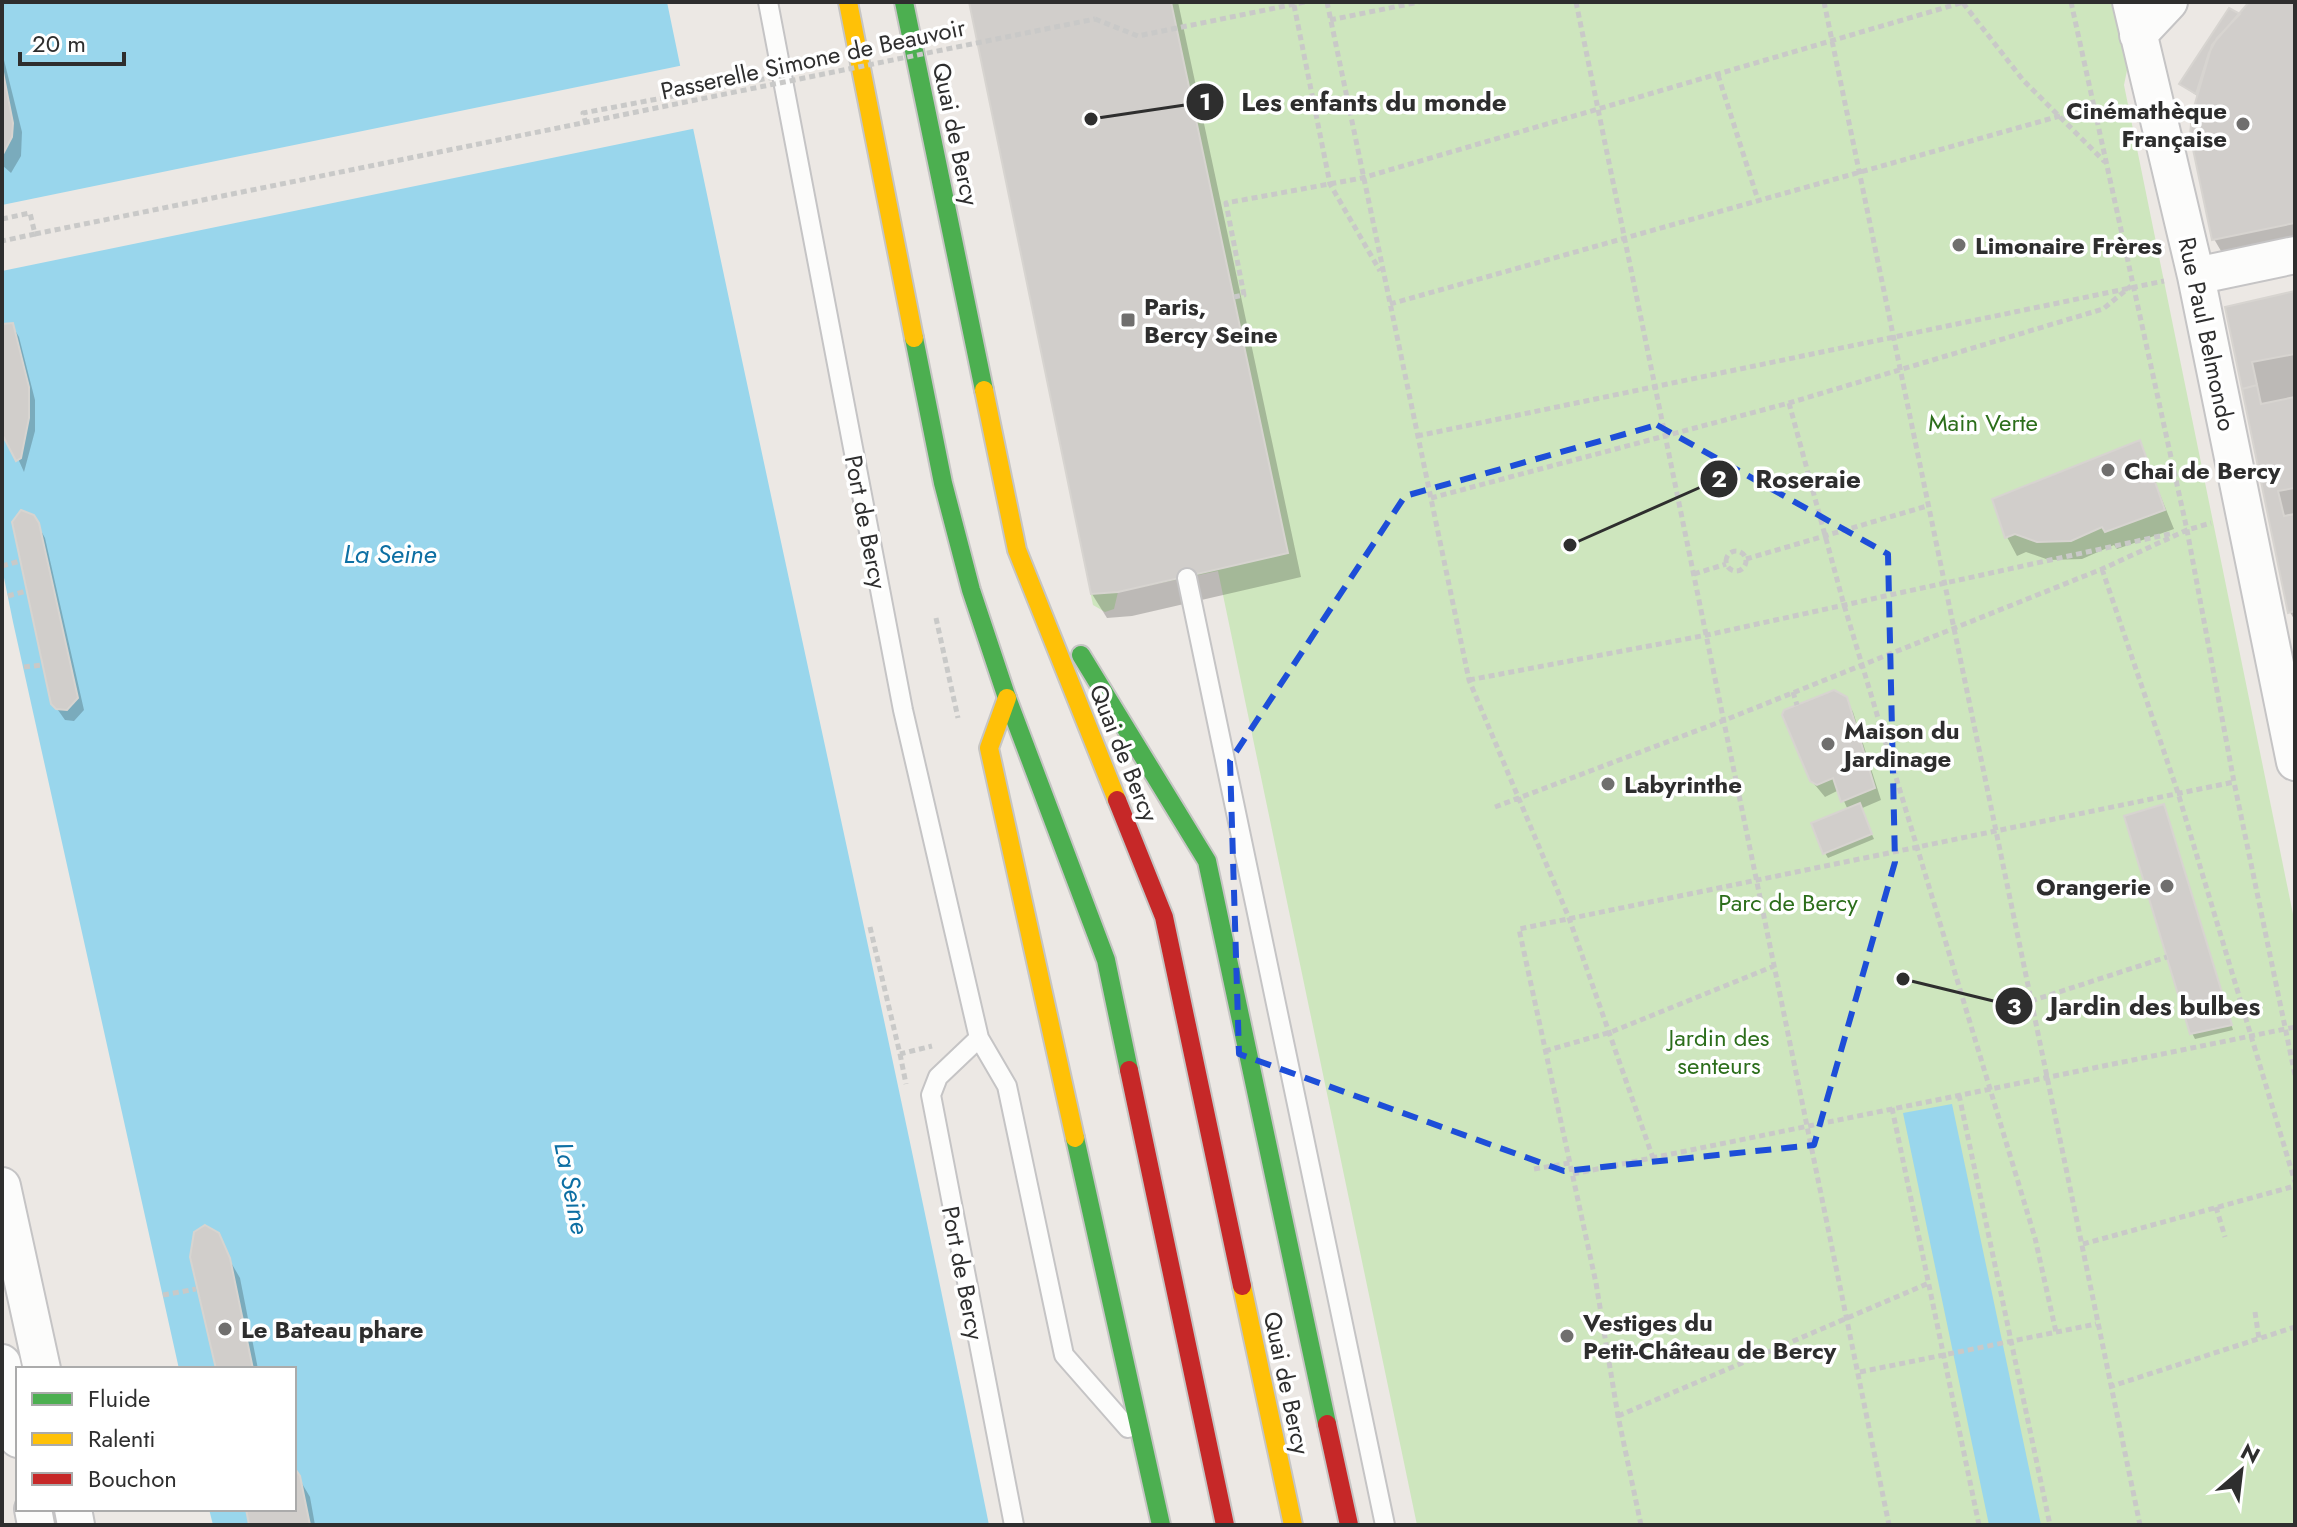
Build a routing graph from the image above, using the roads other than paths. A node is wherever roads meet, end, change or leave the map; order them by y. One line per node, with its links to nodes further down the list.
1 (768, 2): 12 (lane, Port de Bercy)
2 (848, 2): 10 (main road)
3 (904, 2): 8 (main road, Quai de Bercy)
4 (2169, 2): 5 (street)
5 (2135, 18): 7 (street, Rue Paul Belmondo)
6 (2295, 255): 7 (street)
7 (2196, 276): 11 (street, Rue Paul Belmondo)
8 (1017, 550): 21 (main road, Quai de Bercy); 22 (main road)
9 (1187, 578): 23 (lane)
10 (1007, 698): 17 (main road); 20 (main road)
11 (2295, 762)
12 (979, 1038): 17 (lane, Port de Bercy); 18 (lane, Port de Bercy)
13 (2, 1186): 15 (street)
14 (2, 1363): 16 (street)
15 (42, 1367)
16 (16, 1430)
17 (1143, 1443): 19 (main road)
18 (1014, 1525)
19 (1161, 1525)
20 (1225, 1525)
21 (1293, 1525)
22 (1349, 1525)
23 (1385, 1525)

